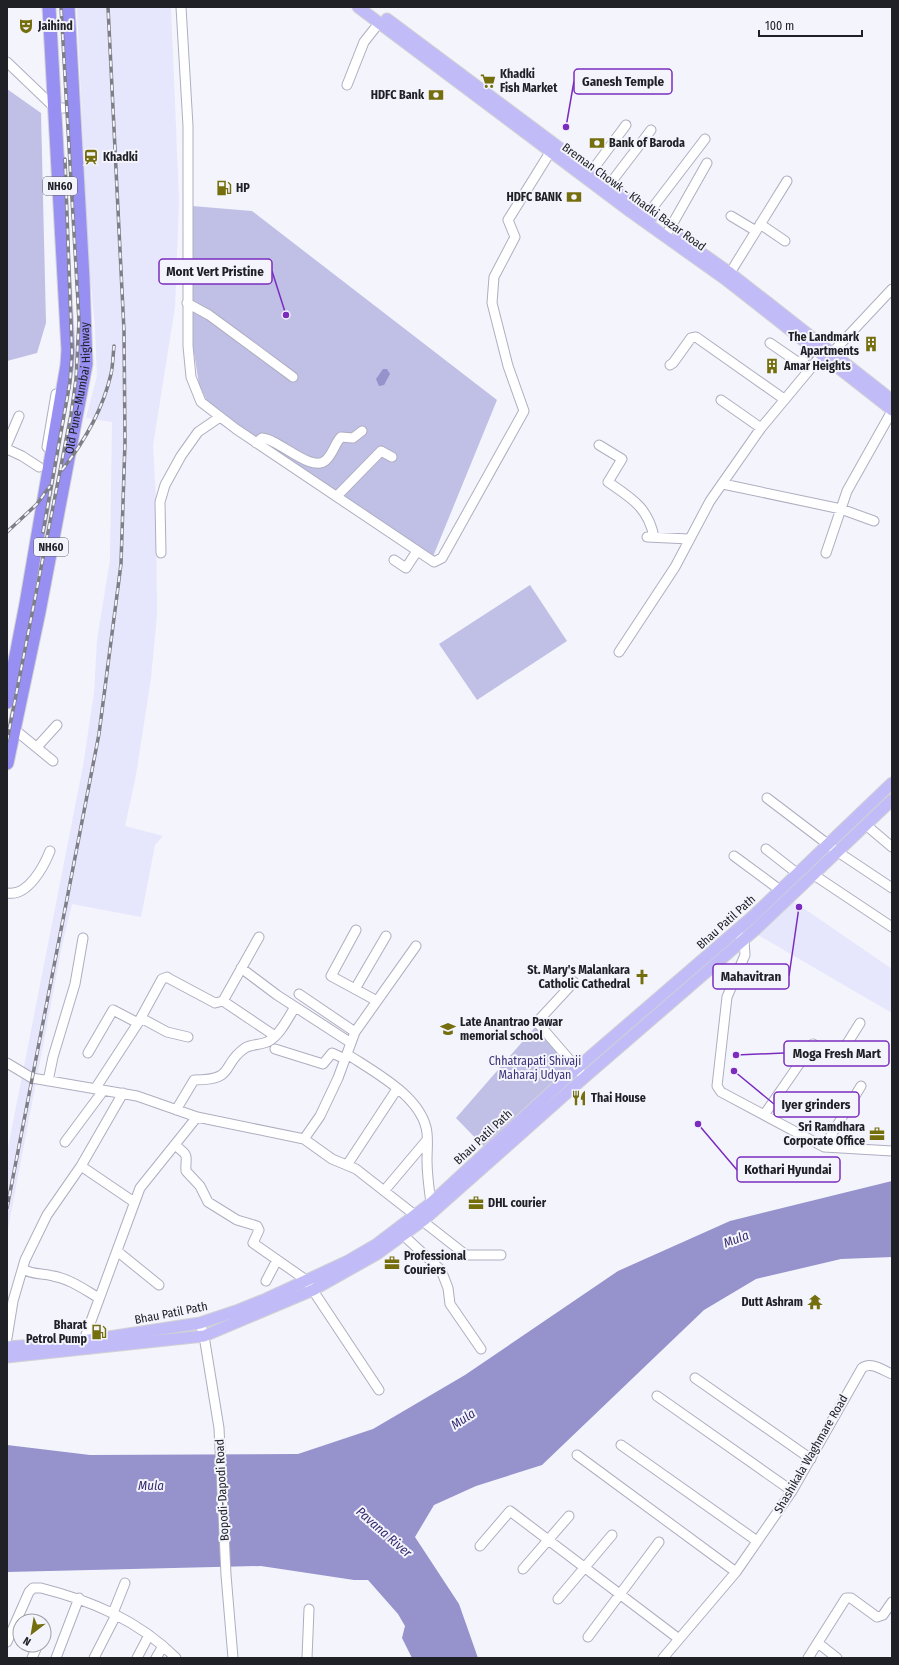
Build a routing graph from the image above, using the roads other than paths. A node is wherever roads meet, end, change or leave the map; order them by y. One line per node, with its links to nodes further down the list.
1 (49, 7): 9 (highway, Old Pune–Mumbai Highway / NH60)
2 (68, 7): 10 (highway, Old Pune–Mumbai Highway / NH60)
3 (181, 7): 27 (street)
4 (358, 7): 6 (main road, Breman Chowk - Khadki Bazar Road)
5 (370, 7): 14 (main road, Breman Chowk - Khadki Bazar Road)
6 (379, 23): 8 (street); 14 (main road, Breman Chowk - Khadki Bazar Road)
7 (7, 62): 9 (street)
8 (347, 85)
9 (55, 108): 10 (street); 47 (highway, Old Pune–Mumbai Highway / NH60)
10 (72, 108): 48 (highway, Old Pune–Mumbai Highway / NH60)
11 (626, 125): 16 (street)
12 (651, 130): 18 (street)
13 (706, 140): 19 (street)
14 (553, 148): 16 (main road, Breman Chowk - Khadki Bazar Road); 21 (main road, Breman Chowk - Khadki Bazar Road); 53 (street)
15 (707, 163): 23 (street)
16 (591, 172): 18 (main road, Breman Chowk - Khadki Bazar Road)
17 (787, 181): 22 (street)
18 (609, 185): 19 (main road, Breman Chowk - Khadki Bazar Road)
19 (648, 215): 21 (main road, Breman Chowk - Khadki Bazar Road)
20 (731, 216): 22 (street)
21 (656, 224): 23 (main road, Breman Chowk - Khadki Bazar Road); 29 (main road, Breman Chowk - Khadki Bazar Road)
22 (758, 227): 24 (street); 25 (street)
23 (669, 230): 25 (main road, Breman Chowk - Khadki Bazar Road)
24 (785, 241)
25 (730, 273): 29 (main road, Breman Chowk - Khadki Bazar Road)
26 (892, 289): 29 (street)
27 (187, 302): 31 (street); 37 (street)
28 (770, 343): 29 (street)
29 (824, 351): 32 (street); 34 (main road, Breman Chowk - Khadki Bazar Road); 35 (main road, Breman Chowk - Khadki Bazar Road)
30 (670, 365): 32 (street)
31 (292, 377)
32 (784, 399): 38 (street)
33 (721, 400): 38 (street)
34 (892, 400)
35 (892, 411): 50 (street)
36 (19, 416): 41 (street)
37 (220, 417): 40 (street); 54 (street)
38 (761, 428): 46 (street)
39 (362, 431): 40 (street)
40 (256, 443): 49 (street)
41 (7, 444)
42 (599, 445): 52 (street)
43 (7, 449): 45 (street)
44 (392, 457): 49 (street)
45 (39, 467)
46 (723, 484): 50 (street); 52 (street)
47 (45, 492): 48 (highway); 58 (highway, Old Pune–Mumbai Highway / NH60)
48 (61, 495): 60 (highway, Old Pune–Mumbai Highway / NH60)
49 (336, 496): 53 (street)
50 (841, 509): 51 (street); 55 (street)
51 (874, 521)
52 (689, 538): 57 (street)
53 (417, 551): 56 (street)
54 (161, 553)
55 (826, 553)
56 (394, 560)
57 (619, 652)
58 (7, 702)
59 (57, 725): 61 (street)
60 (14, 729): 61 (street); 63 (highway, Old Pune–Mumbai Highway / NH60)
61 (37, 747): 62 (street)
62 (53, 761)
63 (7, 764)
64 (892, 783): 68 (main road, Bhau Patil Path)
65 (767, 798): 68 (street)
66 (892, 800): 67 (main road, Bhau Patil Path)
67 (866, 825): 69 (street); 72 (main road, Bhau Patil Path)
68 (828, 844): 72 (street); 74 (main road, Bhau Patil Path)
69 (892, 847)
70 (766, 849): 74 (street)
71 (50, 851): 78 (street)
72 (838, 852): 75 (main road, Bhau Patil Path); 76 (street)
73 (734, 856): 77 (street)
74 (798, 874): 77 (main road, Bhau Patil Path)
75 (814, 875): 79 (street); 85 (main road, Bhau Patil Path)
76 (892, 888)
77 (780, 890): 81 (main road, Bhau Patil Path)
78 (7, 893)
79 (892, 927)
80 (356, 930): 89 (street)
81 (735, 932): 85 (street); 104 (main road, Bhau Patil Path)
82 (386, 936): 89 (street)
83 (259, 937): 87 (street)
84 (83, 938): 106 (street)
85 (744, 940): 105 (main road, Bhau Patil Path); 112 (street)
86 (416, 946): 92 (street)
87 (241, 968): 91 (street); 93 (street)
88 (574, 982): 104 (street)
89 (354, 989): 92 (street)
90 (299, 994): 96 (street)
91 (222, 1001): 94 (street); 97 (street)
92 (376, 1001): 96 (street)
93 (296, 1007): 97 (street); 99 (street)
94 (140, 1020): 98 (street); 101 (street); 109 (street)
95 (860, 1023): 112 (street)
96 (355, 1032): 99 (street)
97 (275, 1036): 111 (street)
98 (188, 1037)
99 (351, 1044): 102 (street)
100 (275, 1049): 102 (street)
101 (88, 1053)
102 (346, 1057): 108 (street); 114 (street)
103 (7, 1063): 106 (street)
104 (577, 1068): 105 (street); 124 (main road, Bhau Patil Path)
105 (585, 1077): 125 (main road, Bhau Patil Path)
106 (48, 1081): 109 (street)
107 (861, 1086): 118 (street)
108 (397, 1089): 115 (street); 120 (street)
109 (99, 1090): 110 (street); 116 (street)
110 (123, 1093): 111 (street); 121 (street)
111 (176, 1110): 113 (street)
112 (764, 1115): 118 (street)
113 (196, 1117): 114 (street); 117 (street)
114 (304, 1140): 120 (street)
115 (427, 1140): 122 (street); 124 (street)
116 (65, 1142)
117 (175, 1145): 123 (street); 129 (street)
118 (824, 1147): 119 (street)
119 (892, 1151)
120 (347, 1165): 122 (street)
121 (81, 1166): 123 (street); 130 (street)
122 (384, 1191): 125 (street)
123 (134, 1202): 127 (street)
124 (431, 1203): 125 (main road, Bhau Patil Path)
125 (419, 1218): 126 (main road, Bhau Patil Path); 128 (street); 131 (main road, Bhau Patil Path)
126 (403, 1235): 134 (main road, Bhau Patil Path); 141 (street)
127 (116, 1251): 133 (street); 135 (street)
128 (501, 1255)
129 (277, 1260): 131 (street); 132 (street)
130 (23, 1269): 135 (street); 138 (street)
131 (306, 1280): 134 (street); 136 (main road, Bhau Patil Path)
132 (266, 1281)
133 (159, 1285)
134 (313, 1290): 137 (main road, Bhau Patil Path); 145 (street)
135 (100, 1298): 139 (street)
136 (200, 1323): 137 (street, Bopodi-Dapodi Road); 139 (main road, Bhau Patil Path)
137 (204, 1336): 142 (main road, Bhau Patil Path); 178 (street, Bopodi-Dapodi Road)
138 (7, 1338)
139 (84, 1340): 140 (main road, Bhau Patil Path)
140 (7, 1347)
141 (481, 1349)
142 (7, 1357)
143 (892, 1374): 149 (street, Shashikala Waghmare Road)
144 (695, 1378): 149 (street)
145 (379, 1390)
146 (657, 1396): 150 (street)
147 (621, 1445): 154 (street)
148 (577, 1455): 159 (street)
149 (811, 1459): 150 (street, Shashikala Waghmare Road)
150 (792, 1491): 154 (street, Shashikala Waghmare Road)
151 (569, 1516): 153 (street)
152 (612, 1535): 157 (street)
153 (549, 1540): 156 (street); 157 (street); 158 (street)
154 (757, 1541): 159 (street, Shashikala Waghmare Road)
155 (660, 1542): 161 (street)
156 (480, 1546)
157 (584, 1567): 161 (street); 163 (street)
158 (524, 1569)
159 (736, 1572): 169 (street, Shashikala Waghmare Road)
160 (125, 1583): 166 (street)
161 (622, 1595): 168 (street); 169 (street)
162 (79, 1598): 166 (street); 170 (street); 173 (street)
163 (558, 1599)
164 (892, 1602): 171 (street)
165 (309, 1609): 179 (street)
166 (114, 1614): 167 (street); 174 (street)
167 (150, 1636): 172 (street); 175 (street)
168 (588, 1637)
169 (680, 1639): 180 (street, Shashikala Waghmare Road)
170 (7, 1642)
171 (818, 1643): 181 (street); 182 (street)
172 (163, 1646): 176 (street); 177 (street)
173 (56, 1658)
174 (94, 1658)
175 (137, 1658)
176 (156, 1658)
177 (176, 1658)
178 (233, 1658)
179 (307, 1658)
180 (663, 1658)
181 (808, 1658)
182 (837, 1658)

